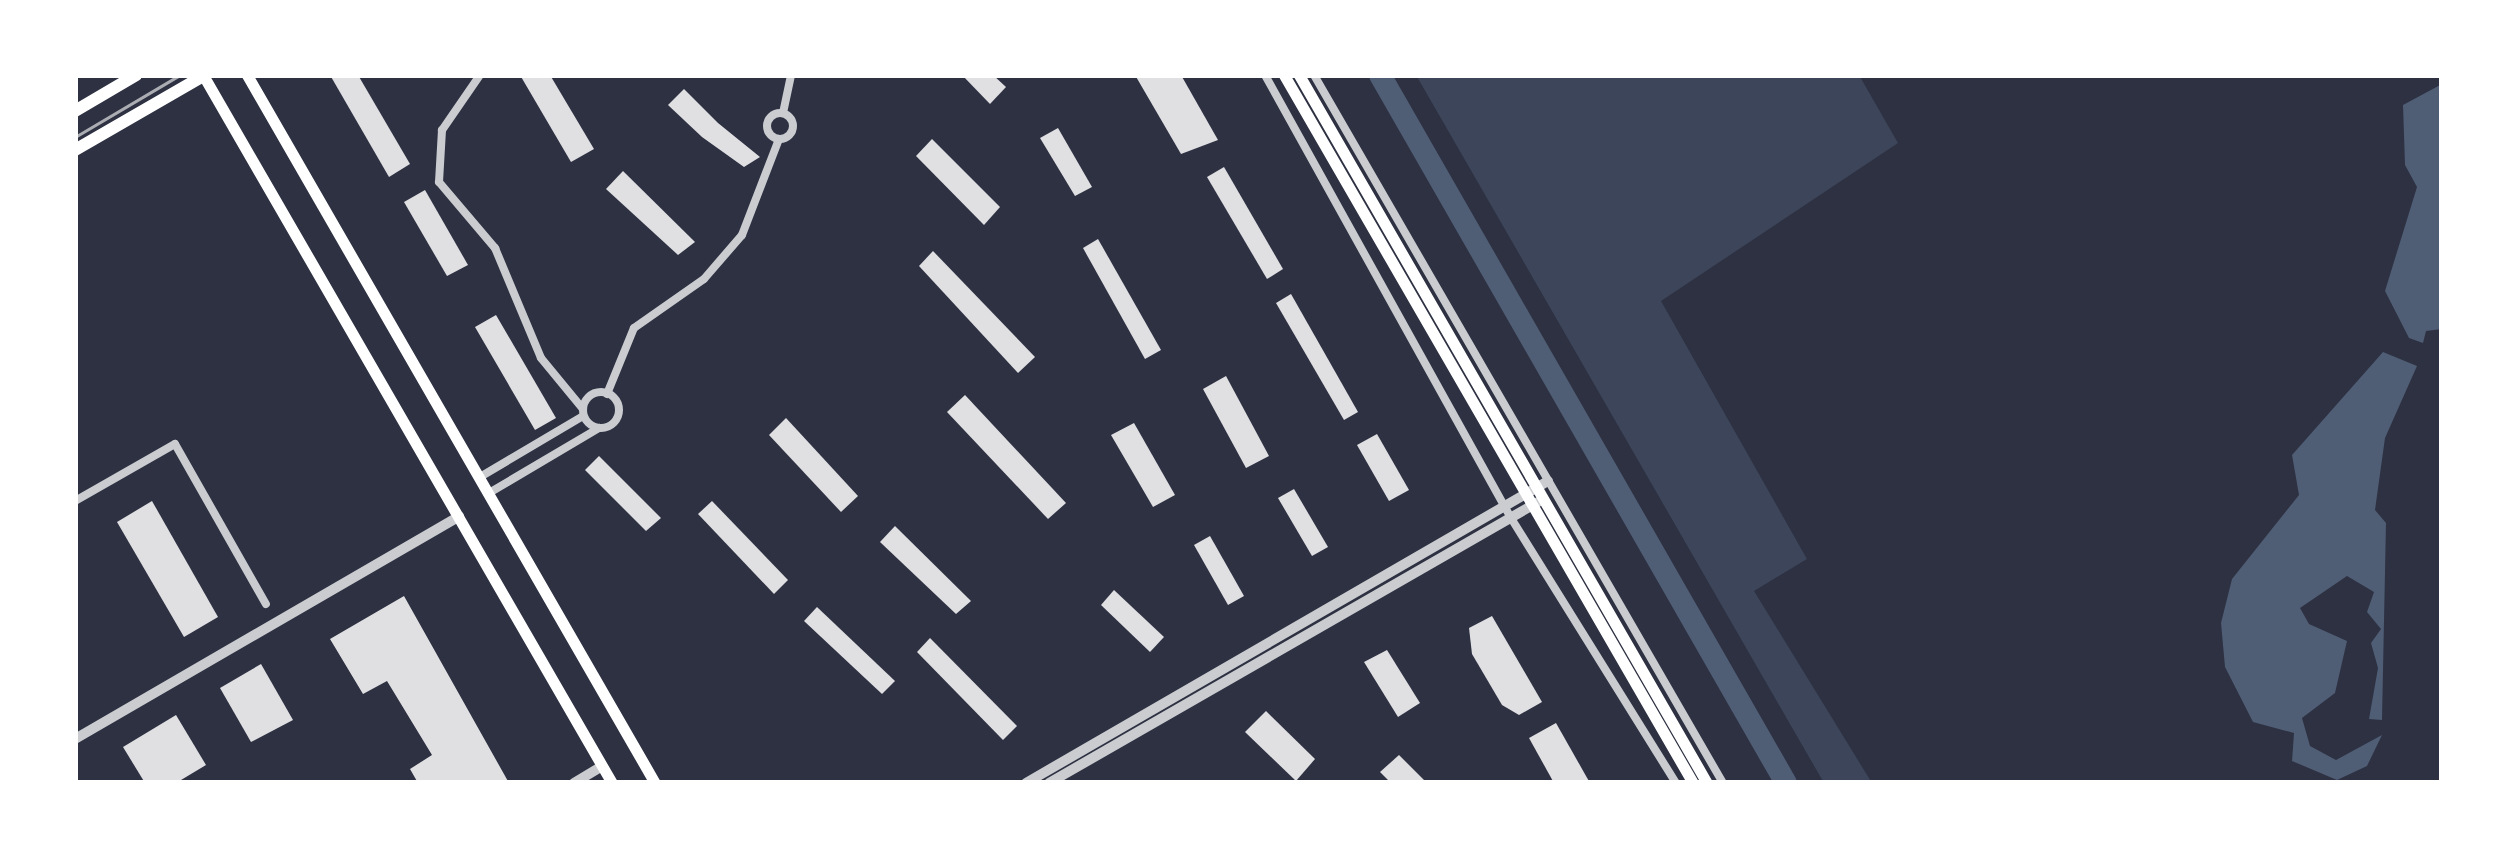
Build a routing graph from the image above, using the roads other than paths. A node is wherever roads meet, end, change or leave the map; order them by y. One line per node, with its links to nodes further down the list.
1 (136, 75): 10 (main road)
2 (204, 75): 13 (main road); 23 (main road)
3 (247, 75): 17 (main road)
4 (480, 75): 15 (street)
5 (791, 75): 11 (street)
6 (1265, 75): 22 (street)
7 (1284, 75): 21 (main road)
8 (1298, 75): 18 (main road)
9 (1314, 75): 18 (street)
10 (75, 112)
11 (783, 113): 12 (street); 12 (street)
12 (779, 139): 14 (street)
13 (75, 150)
14 (607, 394): 15 (street); 16 (street)
15 (583, 413): 16 (street); 17 (street)
16 (599, 428): 19 (street)
17 (480, 477): 19 (main road)
18 (1543, 489): 21 (street); 34 (main road); 35 (street)
19 (490, 494): 29 (main road)
20 (75, 501): 24 (street)
21 (1524, 503): 22 (street); 33 (main road)
22 (1508, 512): 30 (street); 31 (street); 32 (street)
23 (460, 516): 25 (street); 26 (main road)
24 (266, 604)
25 (75, 739)
26 (602, 766): 27 (street); 28 (main road)
27 (574, 783)
28 (612, 783)
29 (655, 783)
30 (1026, 783)
31 (1049, 783)
32 (1676, 783)
33 (1692, 783)
34 (1708, 783)
35 (1722, 783)

